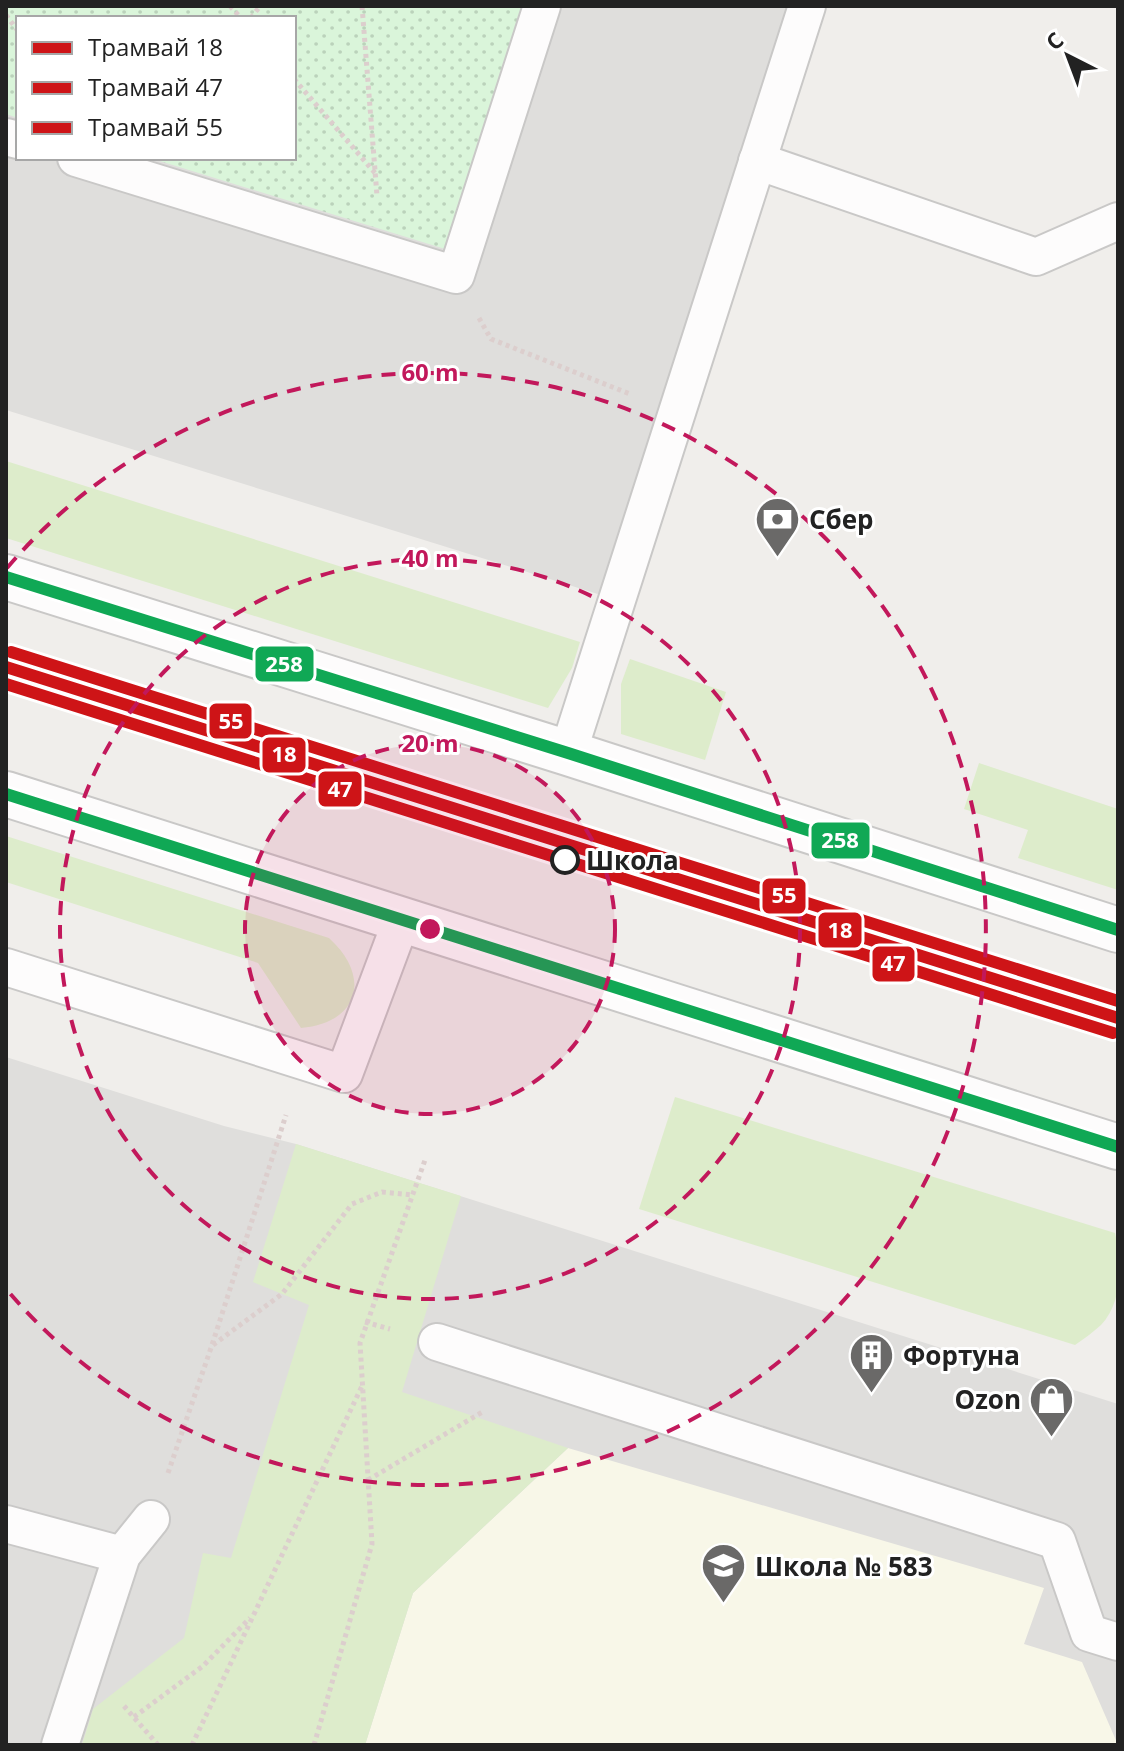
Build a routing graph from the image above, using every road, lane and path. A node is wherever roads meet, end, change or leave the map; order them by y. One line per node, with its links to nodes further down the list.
1 (362, 6): 7 (path)
2 (542, 6): 10 (lane)
3 (807, 6): 6 (lane)
4 (296, 81): 7 (path)
5 (83, 160): 9 (lane)
6 (757, 161): 8 (lane); 13 (lane)
7 (375, 174): 9 (path)
8 (1118, 221)
9 (382, 251): 10 (lane)
10 (456, 275): 11 (path)
11 (634, 396)
12 (6, 577): 13 (street)
13 (568, 753): 16 (street)
14 (6, 794): 15 (street)
15 (402, 919): 17 (lane); 19 (street)
16 (1118, 930)
17 (6, 967)
18 (286, 1115): 23 (path)
19 (1118, 1147)
20 (425, 1160): 21 (path)
21 (413, 1195): 23 (path); 25 (path)
22 (437, 1342): 24 (lane)
23 (212, 1345): 27 (path)
24 (542, 1377): 26 (path); 31 (lane)
25 (362, 1385): 26 (path); 30 (path)
26 (368, 1480): 35 (path)
27 (151, 1519): 29 (lane)
28 (6, 1524): 29 (lane)
29 (122, 1555): 33 (lane)
30 (254, 1614): 32 (path); 34 (path)
31 (1118, 1642)
32 (134, 1717)
33 (60, 1745)
34 (192, 1745)
35 (314, 1745)

